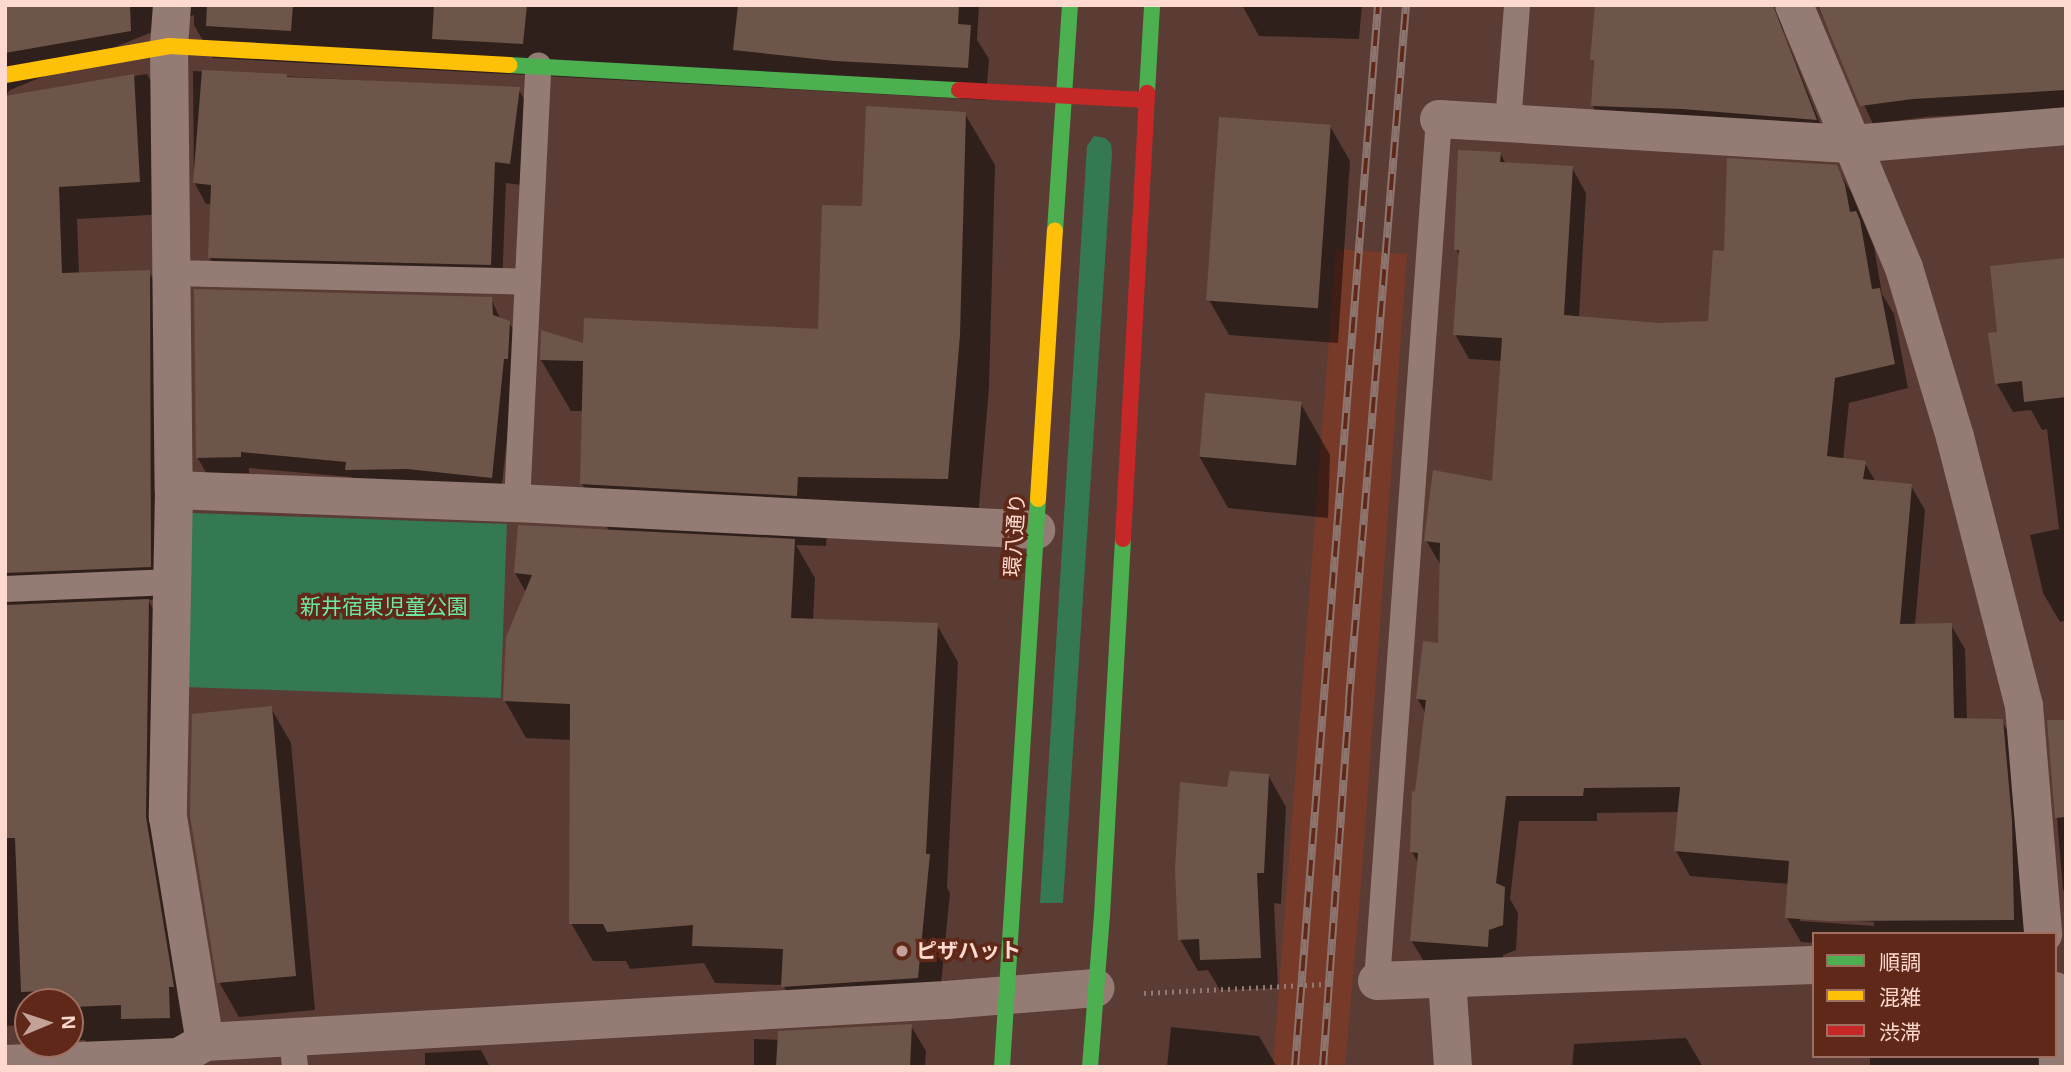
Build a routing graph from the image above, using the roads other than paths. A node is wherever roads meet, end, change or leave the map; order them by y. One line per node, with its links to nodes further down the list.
1 (173, 5): 6 (street)
2 (1070, 5): 9 (main road, 環八通り)
3 (1152, 5): 10 (main road)
4 (1517, 5): 12 (lane)
5 (1794, 5): 14 (street)
6 (169, 46): 7 (main road); 8 (main road); 15 (street)
7 (538, 66): 9 (main road); 16 (lane)
8 (5, 75)
9 (1063, 97): 10 (main road); 19 (main road, 環八通り)
10 (1146, 100): 26 (main road)
11 (1439, 119): 12 (street); 25 (lane)
12 (1508, 123): 14 (street)
13 (2066, 126): 14 (street)
14 (1853, 144): 22 (street)
15 (171, 273): 16 (lane); 17 (street)
16 (528, 282): 18 (lane)
17 (174, 490): 18 (street); 20 (street)
18 (517, 503): 19 (street)
19 (1036, 530): 27 (main road, 環八通り)
20 (172, 582): 21 (lane); 28 (street)
21 (5, 589)
22 (2043, 932)
23 (1812, 965): 24 (street)
24 (1447, 979): 25 (street); 34 (street)
25 (1377, 981)
26 (1096, 988): 27 (street); 33 (main road)
27 (1006, 994): 30 (street); 32 (main road, 環八通り)
28 (205, 1042): 30 (street); 31 (street)
29 (2057, 1042): 35 (street)
30 (293, 1053)
31 (5, 1064)
32 (1002, 1067)
33 (1090, 1067)
34 (1453, 1067)
35 (2058, 1067)

